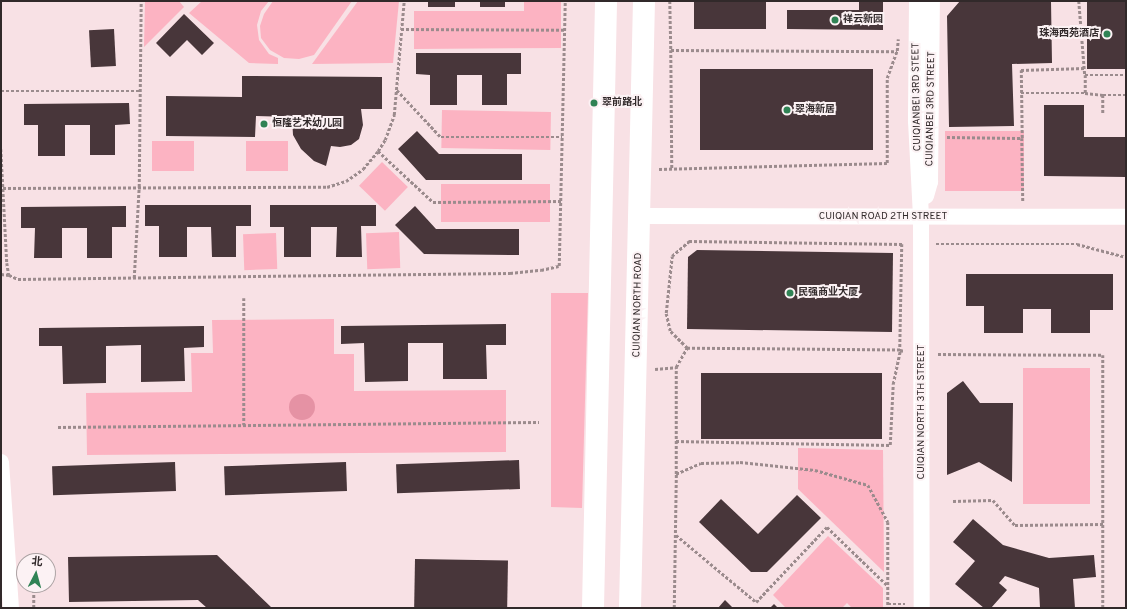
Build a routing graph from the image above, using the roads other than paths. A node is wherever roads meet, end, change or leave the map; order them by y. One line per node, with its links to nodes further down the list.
1 (606, 1): 10 (main road)
2 (644, 1): 5 (main road, CUIQIAN NORTH ROAD)
3 (917, 1): 6 (street, CUIQIANBEI 3RD STEET)
4 (932, 1): 6 (street, CUIQIANBEI 3RD STREET)
5 (640, 216): 6 (street, CUIQIAN ROAD 2TH STREET); 11 (main road, CUIQIAN NORTH ROAD)
6 (921, 217): 7 (street, CUIQIAN ROAD 2TH STREET); 12 (street, CUIQIAN NORTH 3TH STREET)
7 (1126, 217)
8 (1, 462): 9 (street)
9 (11, 608)
10 (593, 608)
11 (630, 608)
12 (922, 608)

